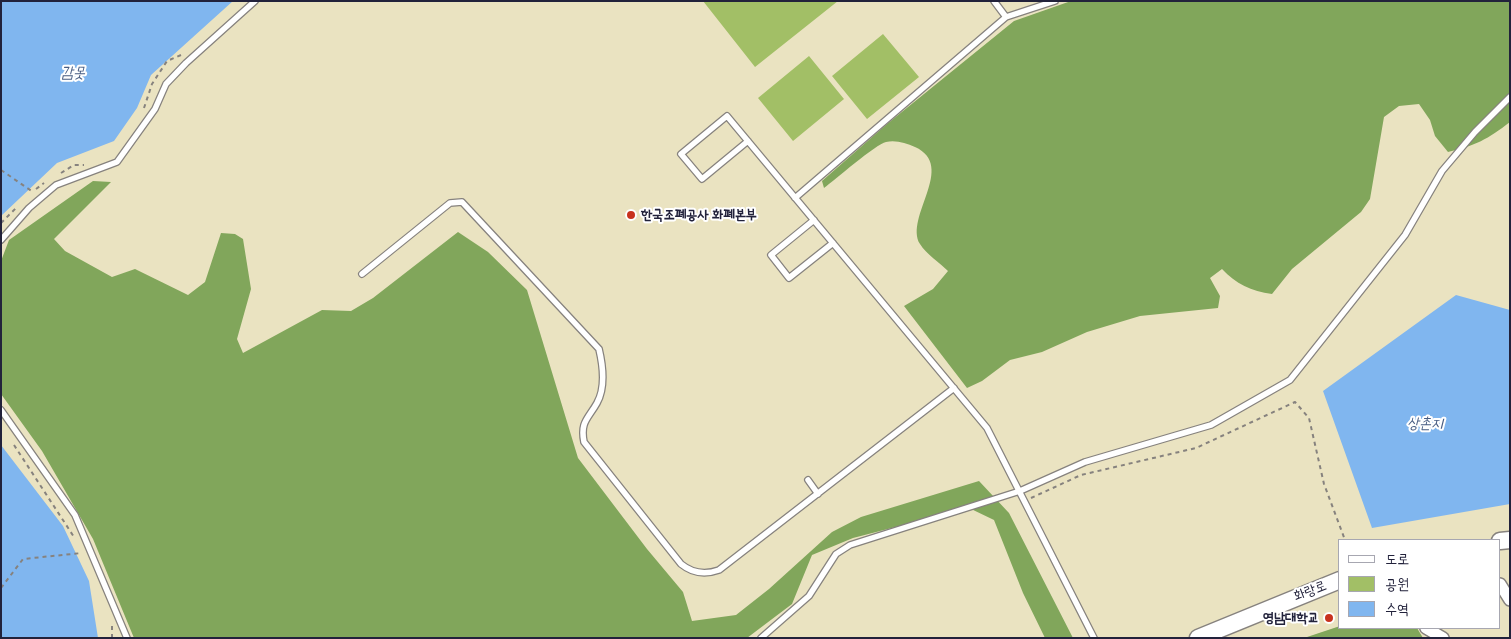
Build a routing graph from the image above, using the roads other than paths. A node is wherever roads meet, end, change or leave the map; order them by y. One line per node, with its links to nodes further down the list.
1 (256, 1): 9 (lane)
2 (994, 1): 4 (lane)
3 (1055, 1): 4 (lane)
4 (1006, 17): 7 (lane)
5 (1510, 97): 15 (lane)
6 (748, 142): 6 (lane); 7 (lane)
7 (795, 198): 8 (lane)
8 (814, 220): 10 (lane); 10 (lane)
9 (1, 240)
10 (833, 243): 12 (lane)
11 (362, 274): 16 (lane)
12 (954, 388): 15 (lane); 16 (lane)
13 (1, 410): 21 (lane)
14 (808, 480): 16 (lane)
15 (1020, 492): 22 (lane); 23 (lane)
16 (818, 494)
17 (1338, 581): 24 (street, 화랑로)
18 (1501, 586): 19 (street)
19 (1510, 600)
20 (1428, 629): 25 (street)
21 (127, 638)
22 (761, 638)
23 (1094, 638)
24 (1198, 638)
25 (1443, 638)

